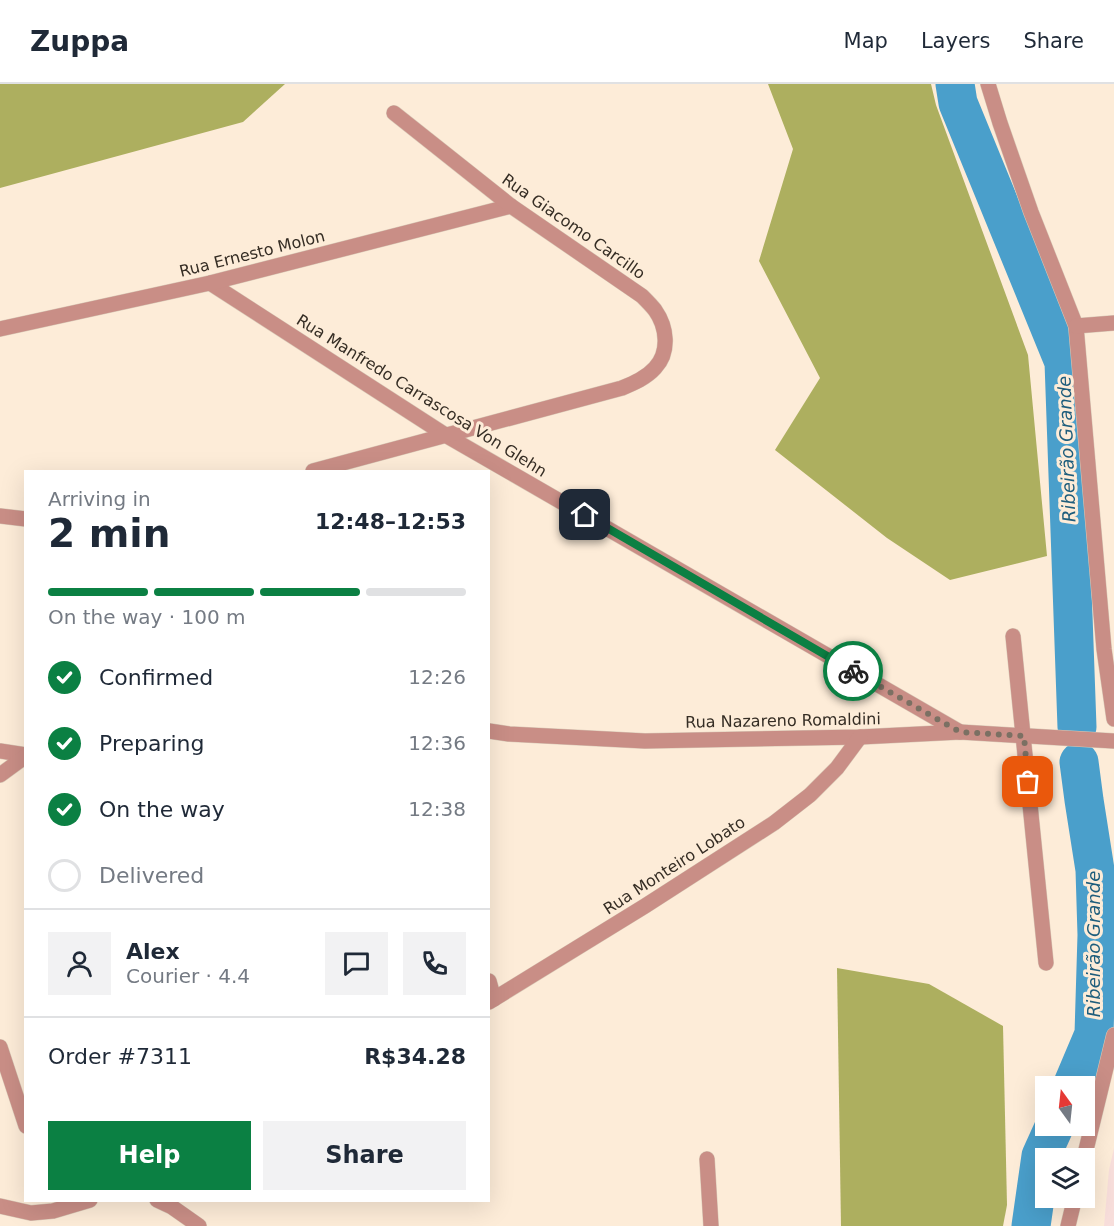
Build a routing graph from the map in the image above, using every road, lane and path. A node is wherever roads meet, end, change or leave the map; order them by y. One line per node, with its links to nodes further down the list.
1 (988, 84): 6 (street)
2 (394, 113): 3 (street, Rua Giacomo Carcillo)
3 (511, 206): 4 (street, Rua Ernesto Molon); 8 (street, Rua Giacomo Carcillo)
4 (210, 283): 7 (street, Rua Ernesto Molon); 8 (street, Rua Manfredo Carrascosa Von Glehn)
5 (1114, 323): 6 (street)
6 (1076, 326): 13 (street)
7 (0, 329)
8 (447, 436): 9 (street, Rua Giacomo Carcillo); 15 (street, Rua Manfredo Carrascosa Von Glehn)
9 (317, 470)
10 (0, 516): 11 (street)
11 (24, 519)
12 (1013, 636): 16 (street)
13 (1114, 719)
14 (490, 731): 17 (street, Rua Nazareno Romaldini)
15 (960, 732): 16 (street, Rua Nazareno Romaldini); 17 (street, Rua Nazareno Romaldini)
16 (1024, 736): 18 (street, Rua Nazareno Romaldini); 23 (street)
17 (860, 737): 24 (street, Rua Monteiro Lobato)
18 (1114, 741)
19 (0, 751): 20 (street)
20 (24, 755)
21 (24, 757): 22 (street)
22 (0, 775)
23 (1046, 963)
24 (492, 1001)
25 (1114, 1035): 28 (street)
26 (0, 1047): 27 (street)
27 (24, 1120)
28 (1086, 1148)
29 (707, 1159): 37 (street)
30 (74, 1202): 32 (street)
31 (161, 1202): 36 (street)
32 (51, 1205): 35 (street)
33 (0, 1206): 35 (street)
34 (1072, 1208): 38 (street)
35 (34, 1219)
36 (199, 1226)
37 (711, 1226)
38 (1068, 1226)

